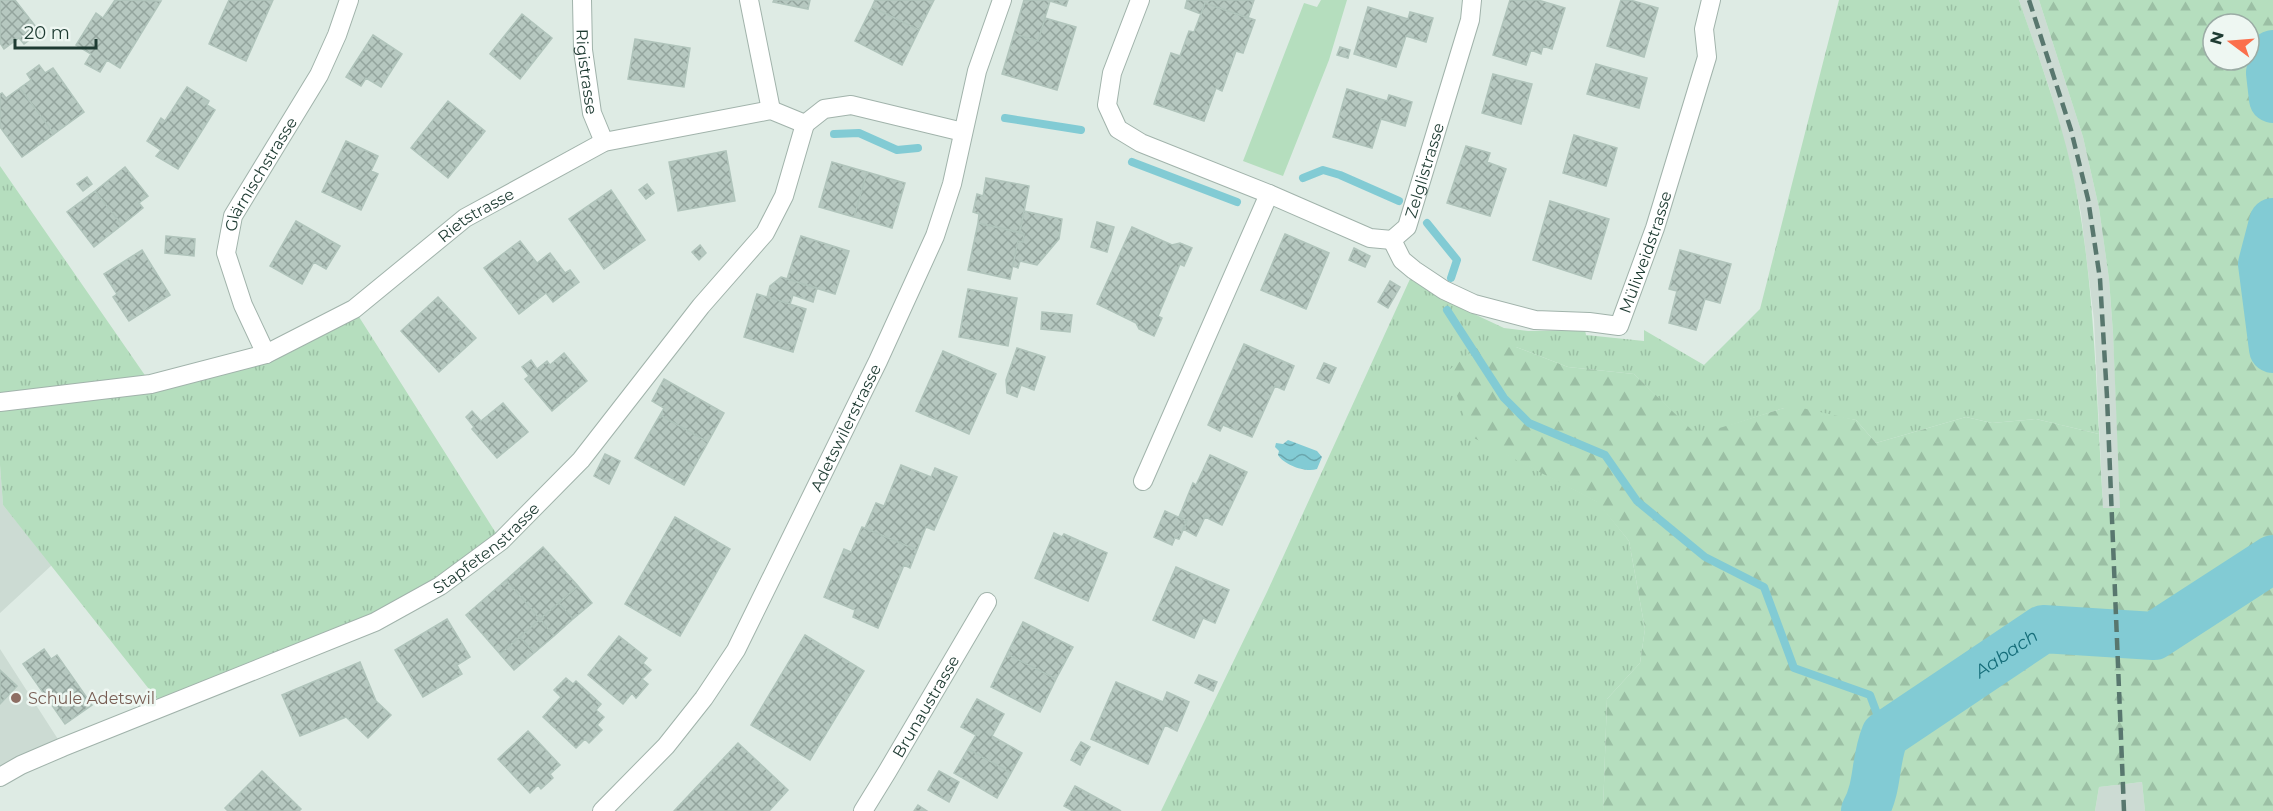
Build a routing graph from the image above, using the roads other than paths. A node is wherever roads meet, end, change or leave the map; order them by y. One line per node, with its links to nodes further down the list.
1 (349, 0): 14 (street, Glärnischstrasse)
2 (582, 0): 11 (street, Rigistrasse)
3 (749, 0): 8 (street)
4 (1002, 0): 10 (street, Adetswilerstrasse)
5 (1140, 0): 12 (street)
6 (1472, 0): 13 (street, Zelglistrasse)
7 (1711, 0): 13 (street, Müliweidstrasse)
8 (771, 110): 9 (street); 11 (street, Rietstrasse)
9 (805, 124): 10 (street); 18 (street, Stapfetenstrasse)
10 (963, 132): 19 (street, Adetswilerstrasse)
11 (604, 142): 14 (street, Rietstrasse)
12 (1269, 194): 13 (street); 16 (street)
13 (1392, 240)
14 (266, 354): 15 (street, Rietstrasse)
15 (0, 402)
16 (1143, 481)
17 (987, 602): 20 (street, Brunaustrasse)
18 (0, 777)
19 (602, 811)
20 (863, 811)

